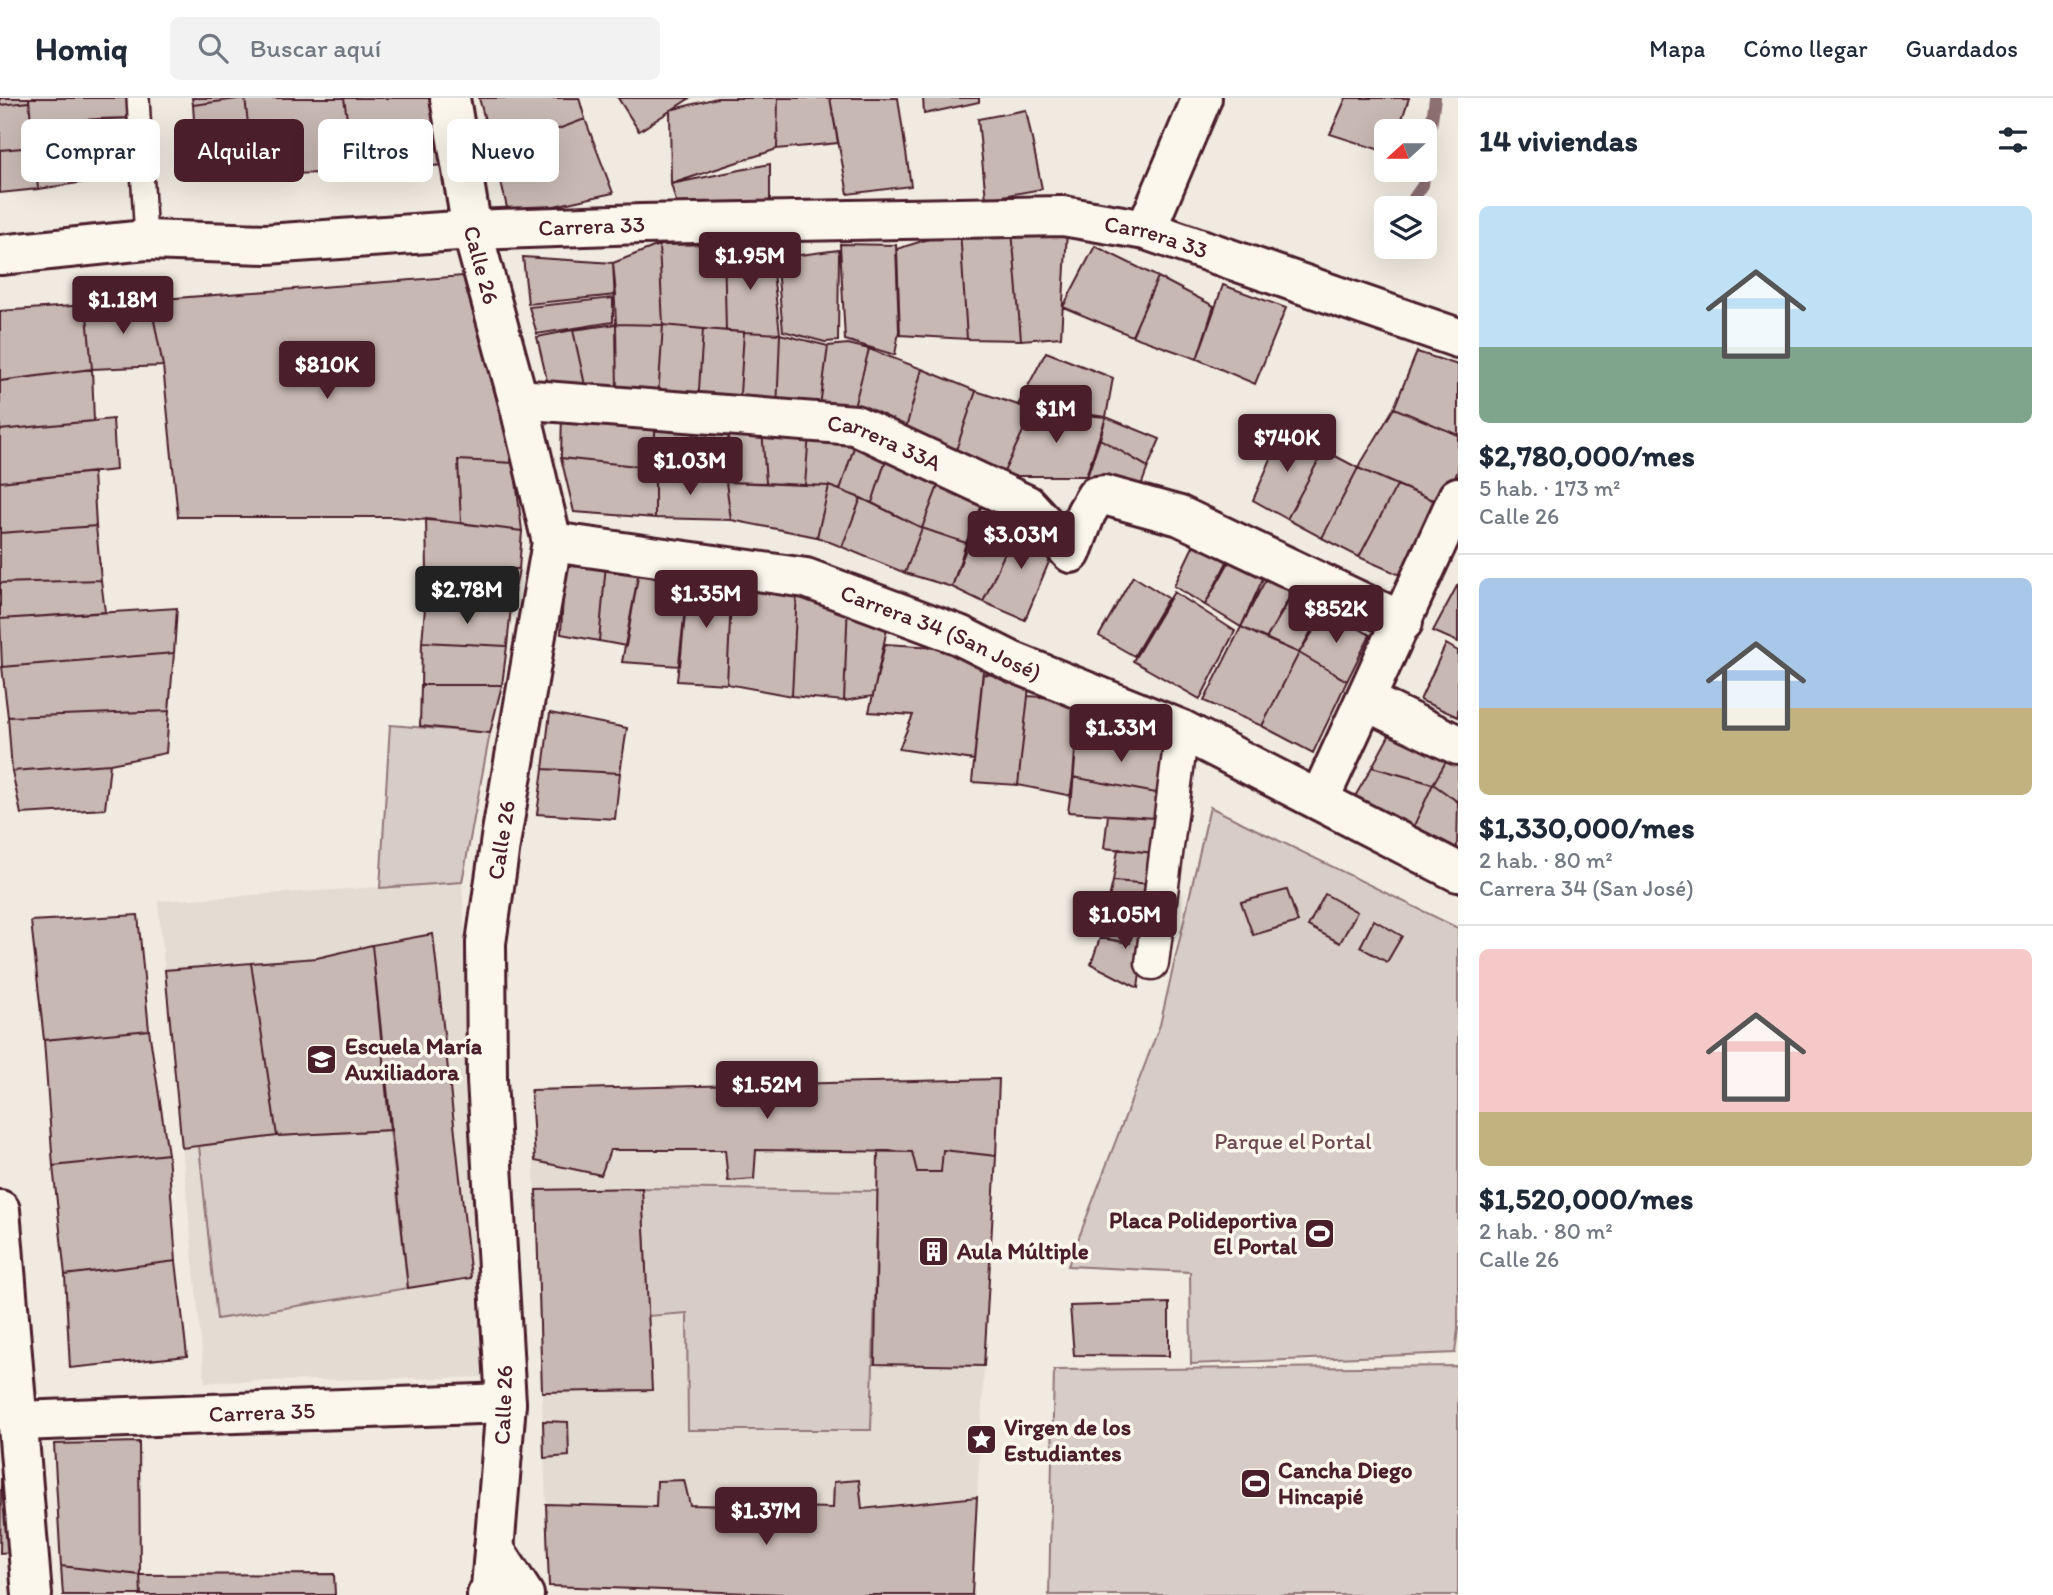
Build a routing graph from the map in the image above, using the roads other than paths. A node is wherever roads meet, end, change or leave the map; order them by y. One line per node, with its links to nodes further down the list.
1 (138, 98): 6 (lane)
2 (450, 98): 4 (street, Calle 26)
3 (1202, 98): 5 (street)
4 (472, 230): 5 (street, Carrera 33); 6 (street, Carrera 33); 9 (street, Calle 26)
5 (1146, 230): 8 (street, Carrera 33)
6 (146, 240): 7 (street, Carrera 33)
7 (0, 255)
8 (1458, 338)
9 (518, 399): 11 (street, Calle 26); 13 (street, Carrera 33A)
10 (1458, 497): 12 (street)
11 (552, 542): 15 (street, Carrera 34 (San José)); 21 (street, Calle 26)
12 (1448, 552): 13 (street)
13 (1403, 622): 14 (street)
14 (1366, 701): 16 (street); 17 (street)
15 (1182, 730): 17 (street, Carrera 34 (San José)); 19 (street)
16 (1458, 745)
17 (1320, 800): 18 (street, Carrera 34 (San José))
18 (1458, 872)
19 (1152, 963)
20 (0, 1210): 22 (street)
21 (506, 1403): 22 (street, Carrera 35); 24 (street, Calle 26)
22 (19, 1422): 23 (street)
23 (21, 1586)
24 (511, 1593)

